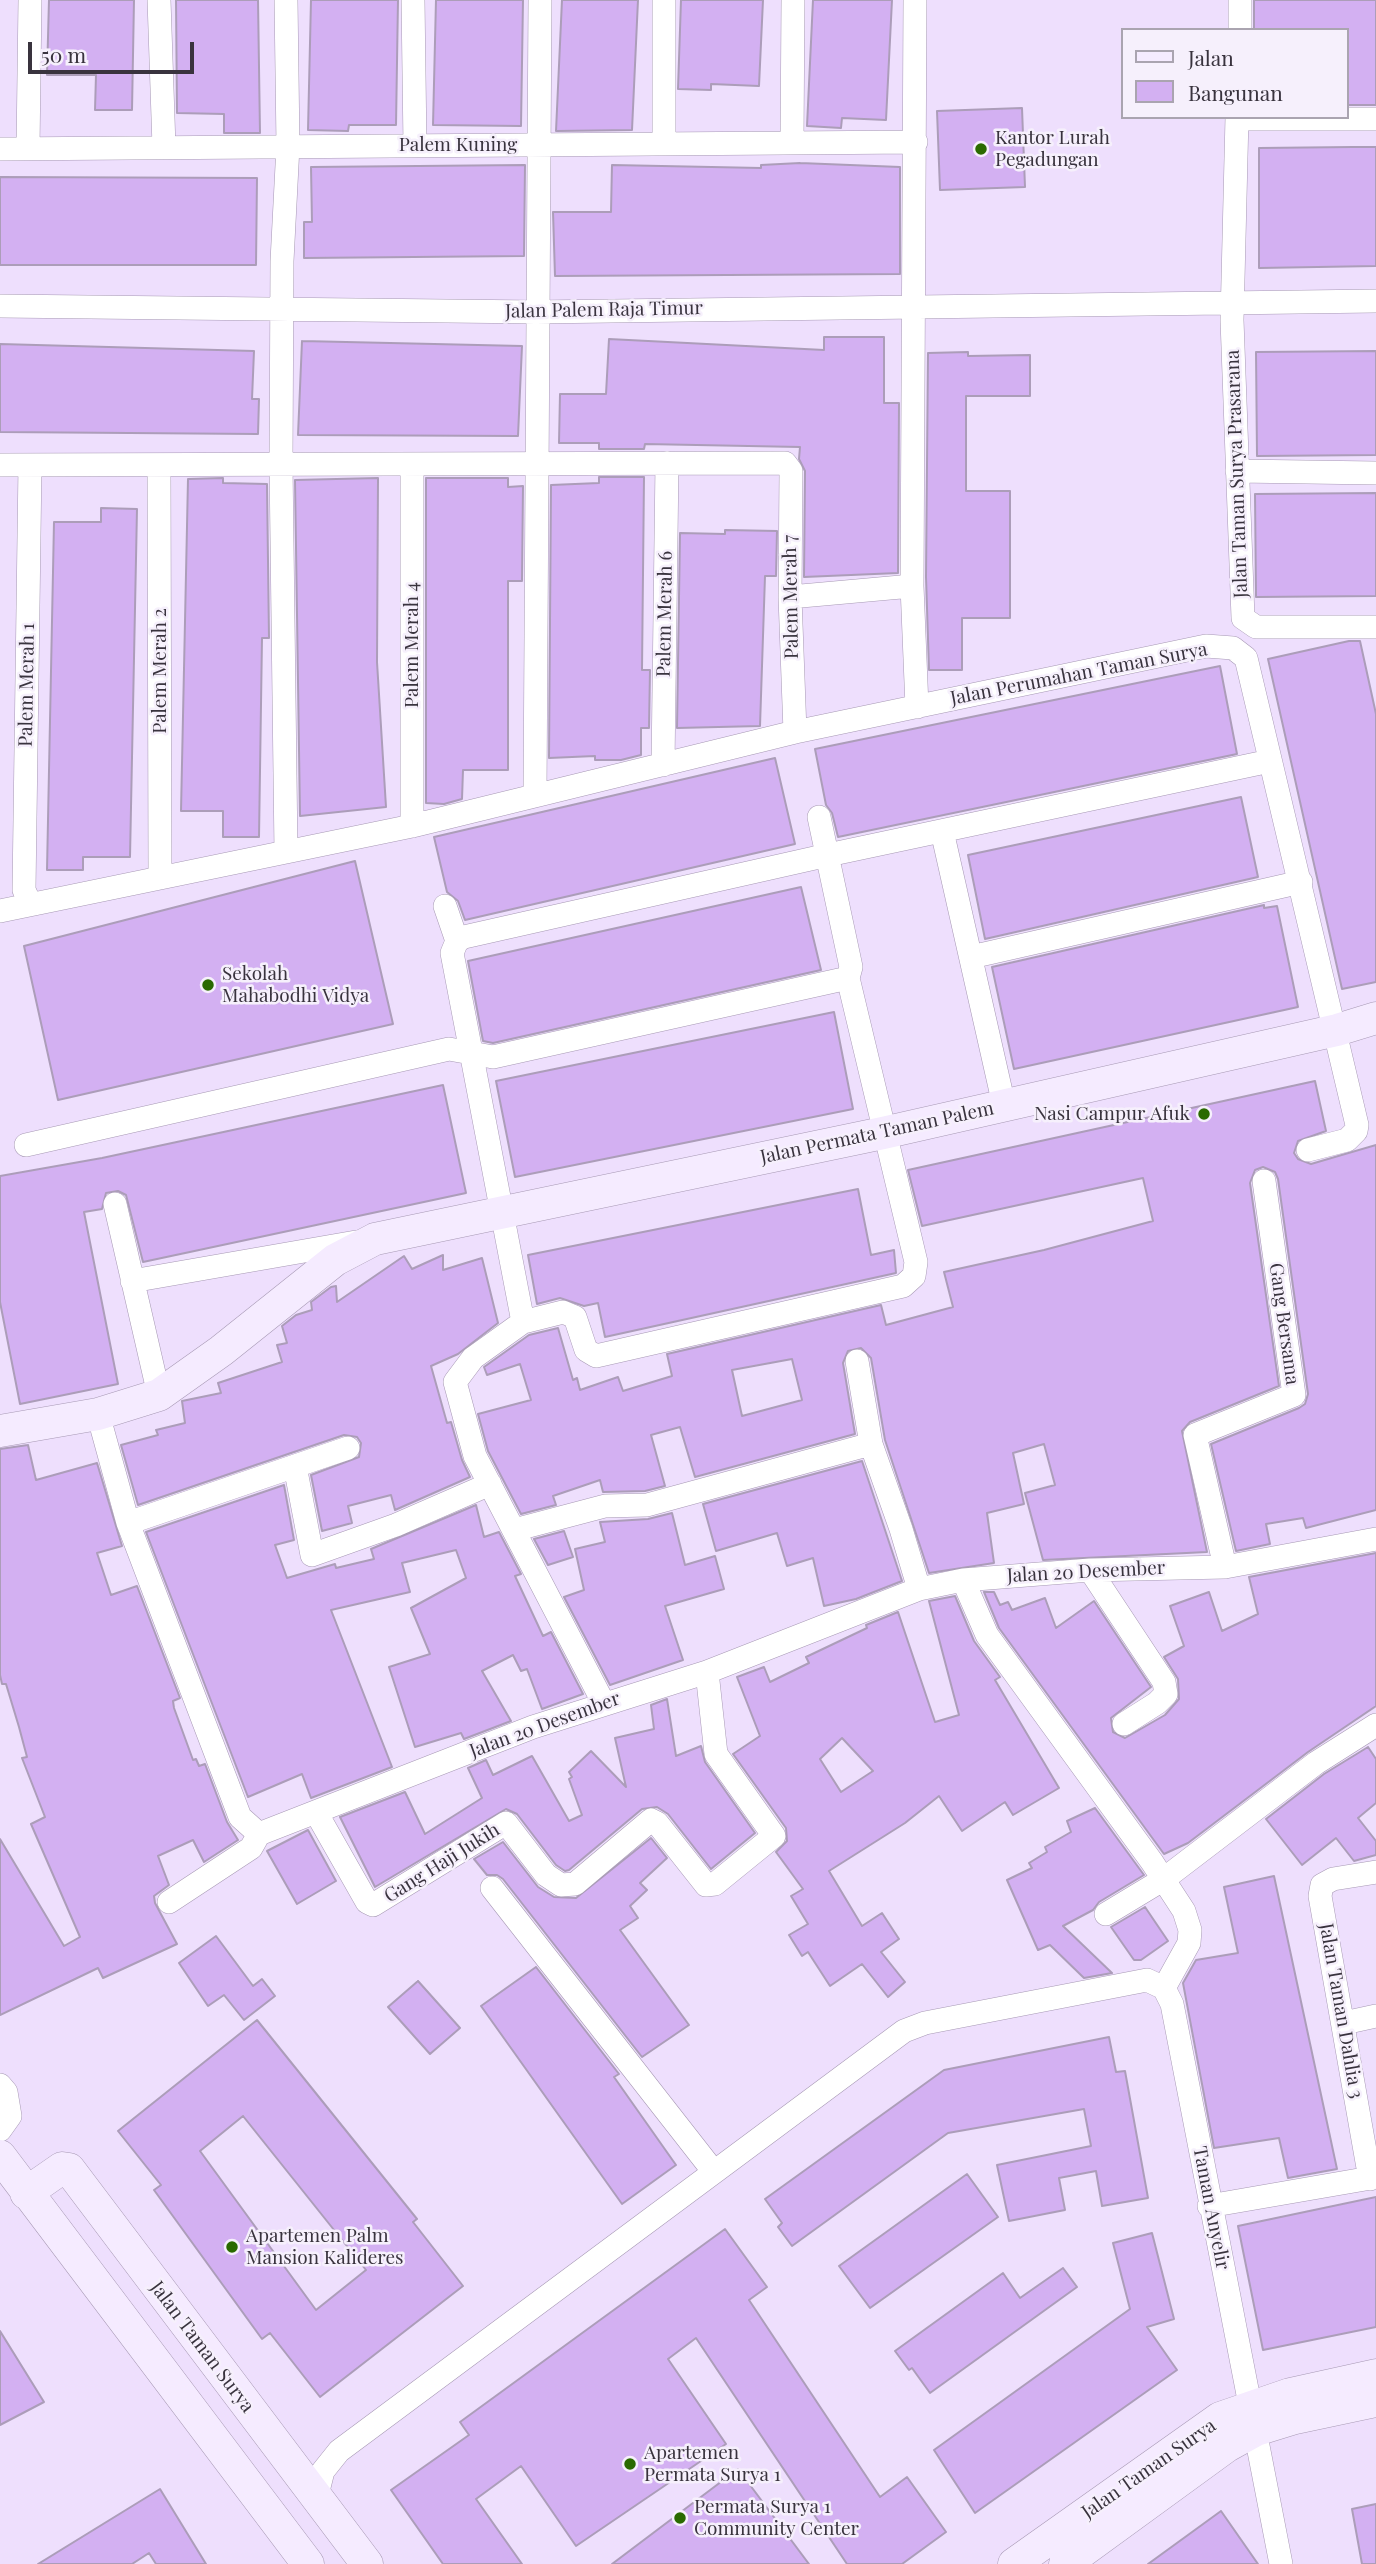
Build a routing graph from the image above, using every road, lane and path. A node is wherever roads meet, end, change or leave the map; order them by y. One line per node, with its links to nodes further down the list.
1 (30, 0): 22 (street)
2 (159, 0): 20 (street)
3 (286, 0): 19 (street)
4 (413, 0): 17 (street)
5 (540, 0): 18 (street)
6 (664, 0): 16 (street)
7 (793, 0): 15 (street)
8 (915, 0): 14 (street)
9 (1240, 0): 10 (street)
10 (1240, 28)
11 (1237, 119): 27 (street, Jalan Taman Surya Prasarana)
12 (1348, 119): 13 (street)
13 (1376, 119)
14 (916, 142): 15 (street, Palem Kuning); 24 (street)
15 (792, 143): 16 (street, Palem Kuning)
16 (664, 144): 18 (street, Palem Kuning)
17 (415, 145): 18 (street, Palem Kuning); 19 (street, Palem Kuning)
18 (539, 145): 28 (street)
19 (288, 146): 20 (street, Palem Kuning); 26 (street)
20 (164, 147): 22 (street, Palem Kuning)
21 (0, 149): 22 (street, Palem Kuning)
22 (28, 149)
23 (1376, 301): 27 (street, Jalan Palem Raja Timur)
24 (914, 305): 27 (street, Jalan Palem Raja Timur); 28 (street, Jalan Palem Raja Timur); 38 (street)
25 (0, 306): 26 (street, Jalan Palem Raja Timur)
26 (283, 308): 28 (street, Jalan Palem Raja Timur); 31 (street)
27 (1233, 310): 36 (street, Jalan Taman Surya Prasarana)
28 (536, 312): 29 (street)
29 (535, 462): 30 (street); 32 (street); 45 (street)
30 (667, 463): 39 (street, Palem Merah 7); 44 (street, Palem Merah 6)
31 (282, 464): 32 (street); 35 (street); 49 (street)
32 (411, 464): 47 (street, Palem Merah 4)
33 (0, 465): 34 (street)
34 (30, 465): 35 (street); 53 (street, Palem Merah 1)
35 (159, 465): 51 (street, Palem Merah 2)
36 (1237, 471): 37 (street); 40 (street, Jalan Taman Surya Prasarana)
37 (1376, 473)
38 (912, 586): 39 (street); 41 (street)
39 (790, 597): 42 (street, Palem Merah 7)
40 (1376, 627)
41 (917, 706): 42 (street, Jalan Perumahan Taman Surya); 43 (street, Jalan Perumahan Taman Surya)
42 (800, 732): 44 (street, Jalan Perumahan Taman Surya)
43 (1270, 761): 48 (street); 52 (street, Jalan Perumahan Taman Surya)
44 (663, 765): 45 (street, Jalan Perumahan Taman Surya)
45 (535, 795): 47 (street, Jalan Perumahan Taman Surya)
46 (818, 817): 50 (street)
47 (412, 826): 49 (street, Jalan Perumahan Taman Surya)
48 (942, 831): 50 (street); 57 (street)
49 (286, 852): 51 (street, Jalan Perumahan Taman Surya)
50 (828, 855): 56 (street); 58 (street)
51 (160, 878): 53 (street, Jalan Perumahan Taman Surya)
52 (1300, 882): 57 (street); 60 (street, Jalan Perumahan Taman Surya)
53 (30, 903): 55 (street, Jalan Perumahan Taman Surya)
54 (445, 906): 56 (street)
55 (0, 911)
56 (457, 942): 61 (street)
57 (971, 957): 62 (street)
58 (848, 978): 61 (street); 63 (street)
59 (1376, 1018): 60 (street, Jalan Permata Taman Palem)
60 (1337, 1030): 62 (street, Jalan Permata Taman Palem); 65 (street, Jalan Perumahan Taman Surya)
61 (474, 1054): 64 (street); 68 (street)
62 (1004, 1105): 63 (street, Jalan Permata Taman Palem)
63 (883, 1133): 68 (street, Jalan Permata Taman Palem); 71 (street)
64 (26, 1145)
65 (1308, 1150)
66 (1264, 1181): 83 (street, Gang Bersama)
67 (116, 1204): 70 (street)
68 (502, 1211): 69 (street, Jalan Permata Taman Palem); 71 (street)
69 (375, 1239): 70 (street); 73 (street, Jalan Permata Taman Palem)
70 (132, 1281): 73 (street)
71 (523, 1322): 79 (street)
72 (857, 1361): 76 (street)
73 (159, 1395): 74 (street, Jalan Permata Taman Palem)
74 (99, 1414): 75 (street); 80 (street)
75 (1, 1423)
76 (871, 1444): 81 (street); 86 (street)
77 (348, 1448): 78 (street)
78 (295, 1466): 79 (street); 80 (street)
79 (490, 1484): 81 (street)
80 (128, 1523): 92 (street)
81 (514, 1530): 88 (street)
82 (1376, 1539): 83 (street, Jalan 20 Desember)
83 (1225, 1567): 84 (street, Jalan 20 Desember)
84 (1090, 1570): 85 (street, Jalan 20 Desember); 89 (street)
85 (962, 1580): 86 (street, Jalan 20 Desember); 94 (street)
86 (919, 1589): 87 (street, Jalan 20 Desember)
87 (707, 1672): 88 (street, Jalan 20 Desember); 91 (street, Gang Haji Jukih)
88 (603, 1703): 91 (street, Jalan 20 Desember)
89 (1124, 1724)
90 (1376, 1726): 94 (street)
91 (317, 1814): 92 (street, Jalan 20 Desember)
92 (259, 1834): 96 (street)
93 (1376, 1872): 100 (street, Jalan Taman Dahlia 3)
94 (1164, 1879): 97 (street); 98 (street)
95 (492, 1888): 104 (street)
96 (169, 1902)
97 (1106, 1913)
98 (1164, 1988): 104 (street); 107 (street, Taman Anyelir)
99 (1376, 2016): 100 (street)
100 (1344, 2023): 105 (street, Jalan Taman Dahlia 3)
101 (0, 2085): 102 (street)
102 (0, 2130)
103 (0, 2155): 106 (street)
104 (714, 2172): 111 (street)
105 (1373, 2178): 107 (street)
106 (26, 2193): 111 (street, Jalan Taman Surya); 112 (street)
107 (1209, 2206): 110 (street, Taman Anyelir)
108 (1376, 2375): 110 (street, Jalan Taman Surya)
109 (1376, 2401): 110 (street, Jalan Taman Surya)
110 (1253, 2418): 114 (street, Jalan Taman Surya); 115 (street, Jalan Taman Surya); 116 (street, Taman Anyelir)
111 (317, 2495): 113 (street, Jalan Taman Surya)
112 (308, 2564)
113 (367, 2564)
114 (1014, 2564)
115 (1065, 2564)
116 (1281, 2564)

